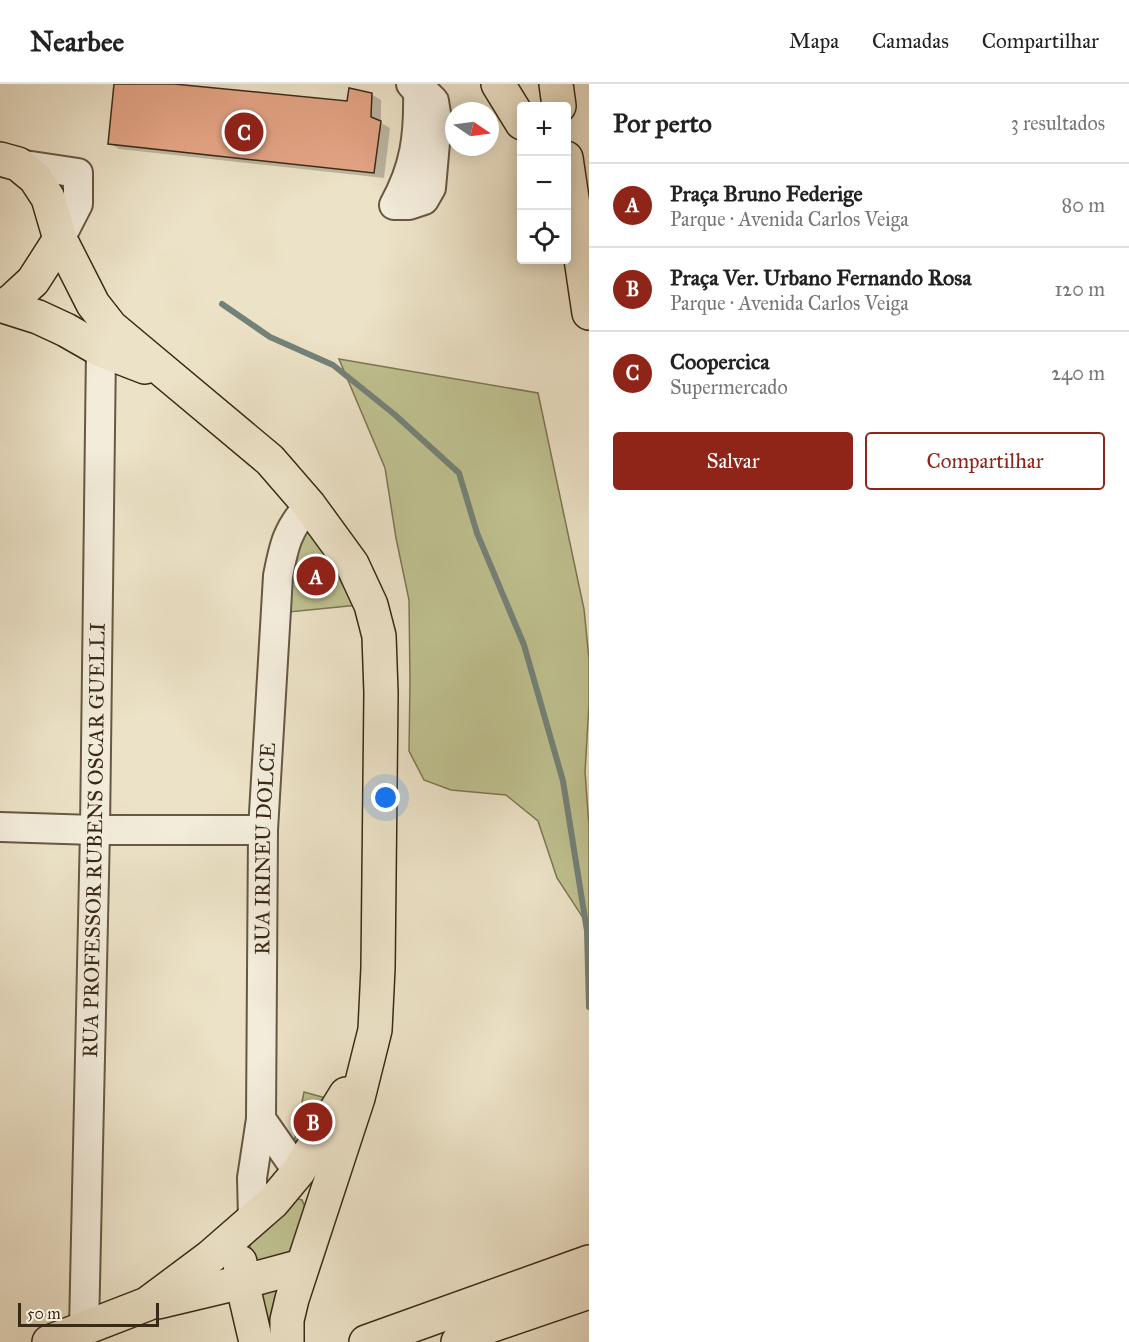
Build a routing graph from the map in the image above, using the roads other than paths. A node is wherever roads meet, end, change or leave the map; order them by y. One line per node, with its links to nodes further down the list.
1 (498, 84): 4 (main road)
2 (556, 84): 3 (main road)
3 (558, 102)
4 (517, 115)
5 (9, 162): 7 (main road)
6 (571, 187): 9 (main road)
7 (60, 238): 10 (main road); 12 (main road)
8 (571, 254): 9 (main road)
9 (587, 304)
10 (3, 305): 11 (main road)
11 (100, 350): 12 (main road); 15 (street, RUA PROFESSOR RUBENS OSCAR GUELLI)
12 (170, 376): 13 (main road)
13 (309, 505): 16 (street, RUA IRINEU DOLCE); 17 (main road)
14 (0, 827): 15 (street)
15 (95, 830): 16 (street); 27 (street, RUA PROFESSOR RUBENS OSCAR GUELLI)
16 (263, 830): 18 (street, RUA IRINEU DOLCE)
17 (366, 1068): 19 (main road); 20 (main road)
18 (261, 1119): 19 (street); 21 (street, RUA IRINEU DOLCE)
19 (298, 1172): 20 (main road); 21 (main road)
20 (323, 1200): 23 (main road)
21 (253, 1218): 24 (main road); 26 (main road)
22 (589, 1262): 25 (main road)
23 (302, 1266): 24 (main road); 30 (main road)
24 (242, 1282): 26 (main road); 29 (main road)
25 (568, 1290): 31 (main road); 32 (main road)
26 (147, 1304): 27 (main road)
27 (84, 1329): 28 (main road)
28 (50, 1342)
29 (256, 1342)
30 (287, 1342)
31 (366, 1342)
32 (458, 1342)

